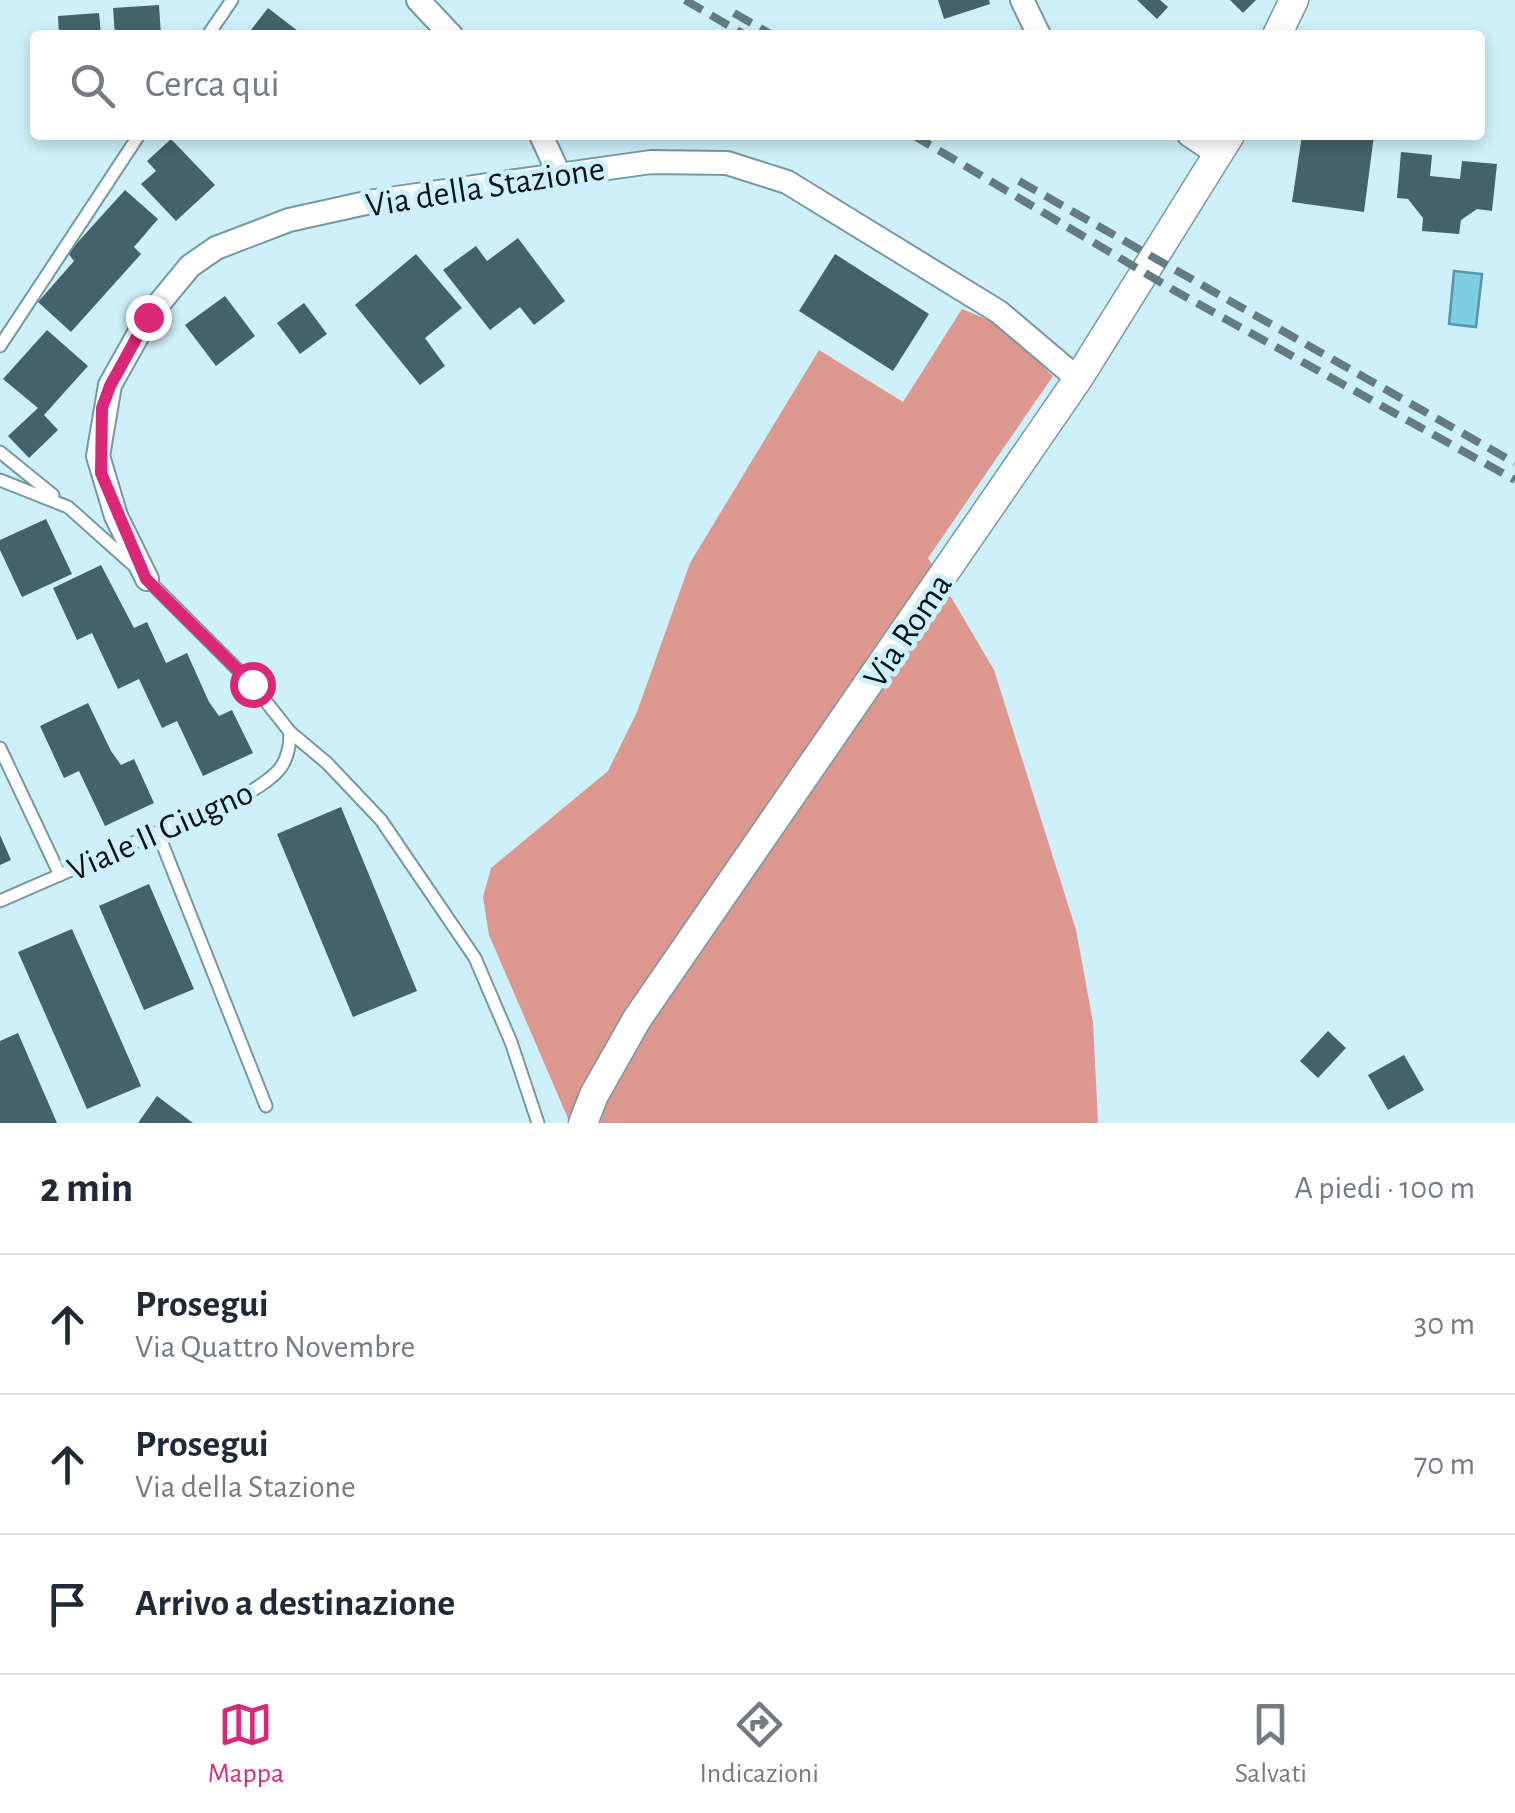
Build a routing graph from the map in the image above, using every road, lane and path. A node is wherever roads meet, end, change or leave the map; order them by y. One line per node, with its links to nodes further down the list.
1 (232, 0): 5 (lane)
2 (418, 0): 6 (street)
3 (1022, 0): 7 (street)
4 (1294, 0): 8 (street)
5 (211, 30)
6 (446, 30)
7 (1037, 30)
8 (1279, 30)
9 (136, 140): 13 (lane)
10 (543, 140): 12 (street)
11 (1225, 145): 14 (street, Via Roma)
12 (558, 172): 14 (street, Via della Stazione); 18 (street, Via della Stazione)
13 (0, 346)
14 (1078, 379): 26 (street, Via Roma)
15 (0, 452): 17 (lane)
16 (0, 480): 17 (lane)
17 (68, 507): 18 (lane)
18 (146, 579): 19 (lane)
19 (290, 732): 21 (lane, Viale II Giugno); 25 (lane)
20 (0, 748): 22 (lane)
21 (158, 832): 22 (lane, Viale II Giugno); 24 (lane)
22 (60, 875): 23 (lane, Viale II Giugno)
23 (0, 902)
24 (266, 1106)
25 (538, 1123)
26 (583, 1123)

